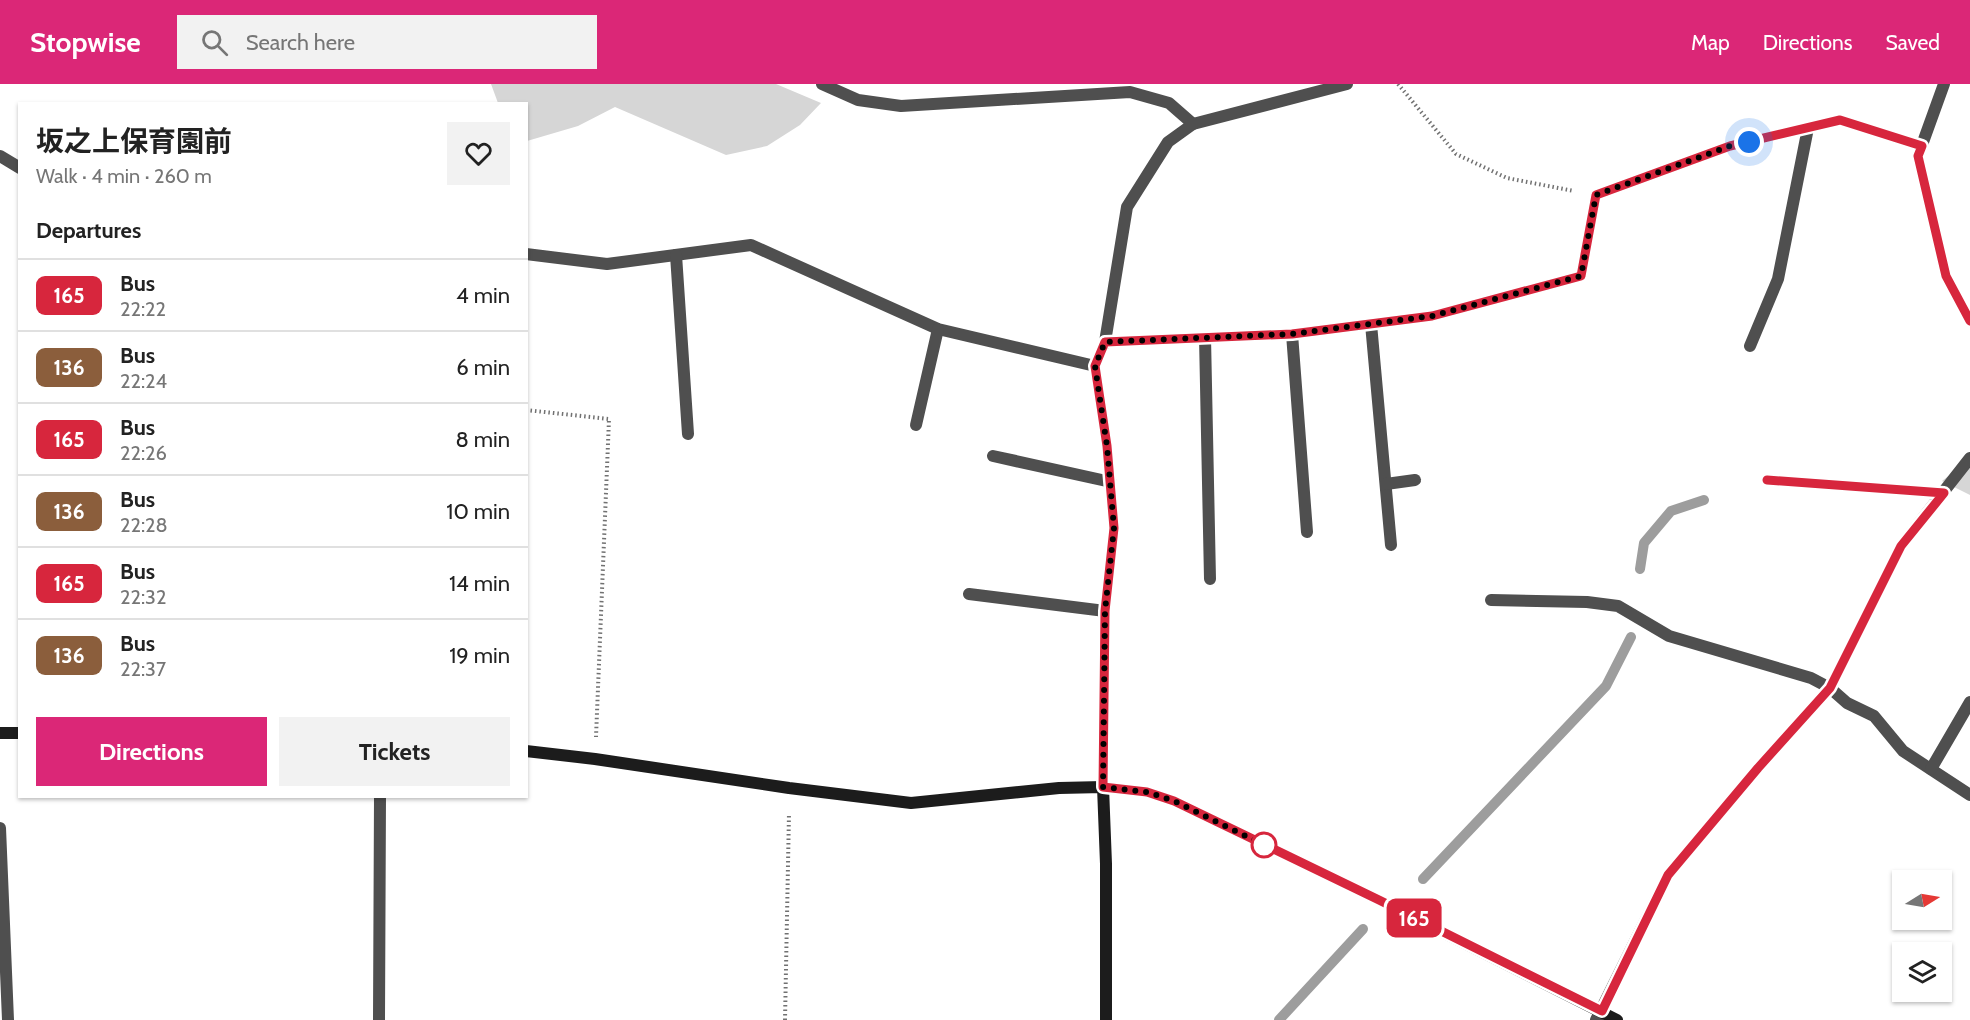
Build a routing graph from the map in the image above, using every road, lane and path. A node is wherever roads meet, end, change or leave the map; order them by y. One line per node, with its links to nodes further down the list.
1 (822, 84): 5 (street)
2 (1347, 84): 5 (street)
3 (1398, 84): 10 (path)
4 (1944, 84): 7 (street)
5 (1193, 124): 18 (street)
6 (1808, 128): 7 (street); 10 (street); 19 (street)
7 (1922, 146): 13 (street)
8 (0, 156): 9 (street)
9 (18, 167)
10 (1596, 195): 14 (street)
11 (528, 254): 12 (street)
12 (676, 255): 15 (street); 23 (street)
13 (1970, 321)
14 (1371, 324): 16 (street); 29 (street)
15 (938, 329): 20 (street); 22 (street)
16 (1292, 334): 17 (street); 31 (street)
17 (1205, 337): 18 (street); 33 (street)
18 (1105, 342): 20 (street)
19 (1750, 346)
20 (1095, 366): 28 (street)
21 (528, 410): 42 (path)
22 (916, 425)
23 (688, 434)
24 (993, 456): 28 (street)
25 (1970, 459): 30 (street)
26 (1415, 480): 29 (street)
27 (1767, 480): 30 (street)
28 (1111, 482): 36 (street)
29 (1386, 484): 32 (street)
30 (1944, 493): 37 (street)
31 (1307, 532)
32 (1391, 545)
33 (1210, 579)
34 (969, 594): 36 (street)
35 (1491, 600): 37 (street)
36 (1105, 611): 44 (street)
37 (1830, 688): 43 (street); 49 (street)
38 (1970, 702): 43 (street)
39 (0, 733): 40 (street)
40 (18, 733)
41 (528, 751): 42 (street)
42 (595, 759): 45 (street)
43 (1930, 769): 46 (street)
44 (1103, 787): 45 (street); 49 (street); 53 (street)
45 (789, 788): 52 (path)
46 (1970, 795)
47 (380, 798): 51 (street)
48 (0, 828): 50 (street)
49 (1599, 1016): 54 (street)
50 (9, 1020)
51 (379, 1020)
52 (785, 1020)
53 (1106, 1020)
54 (1617, 1020)

